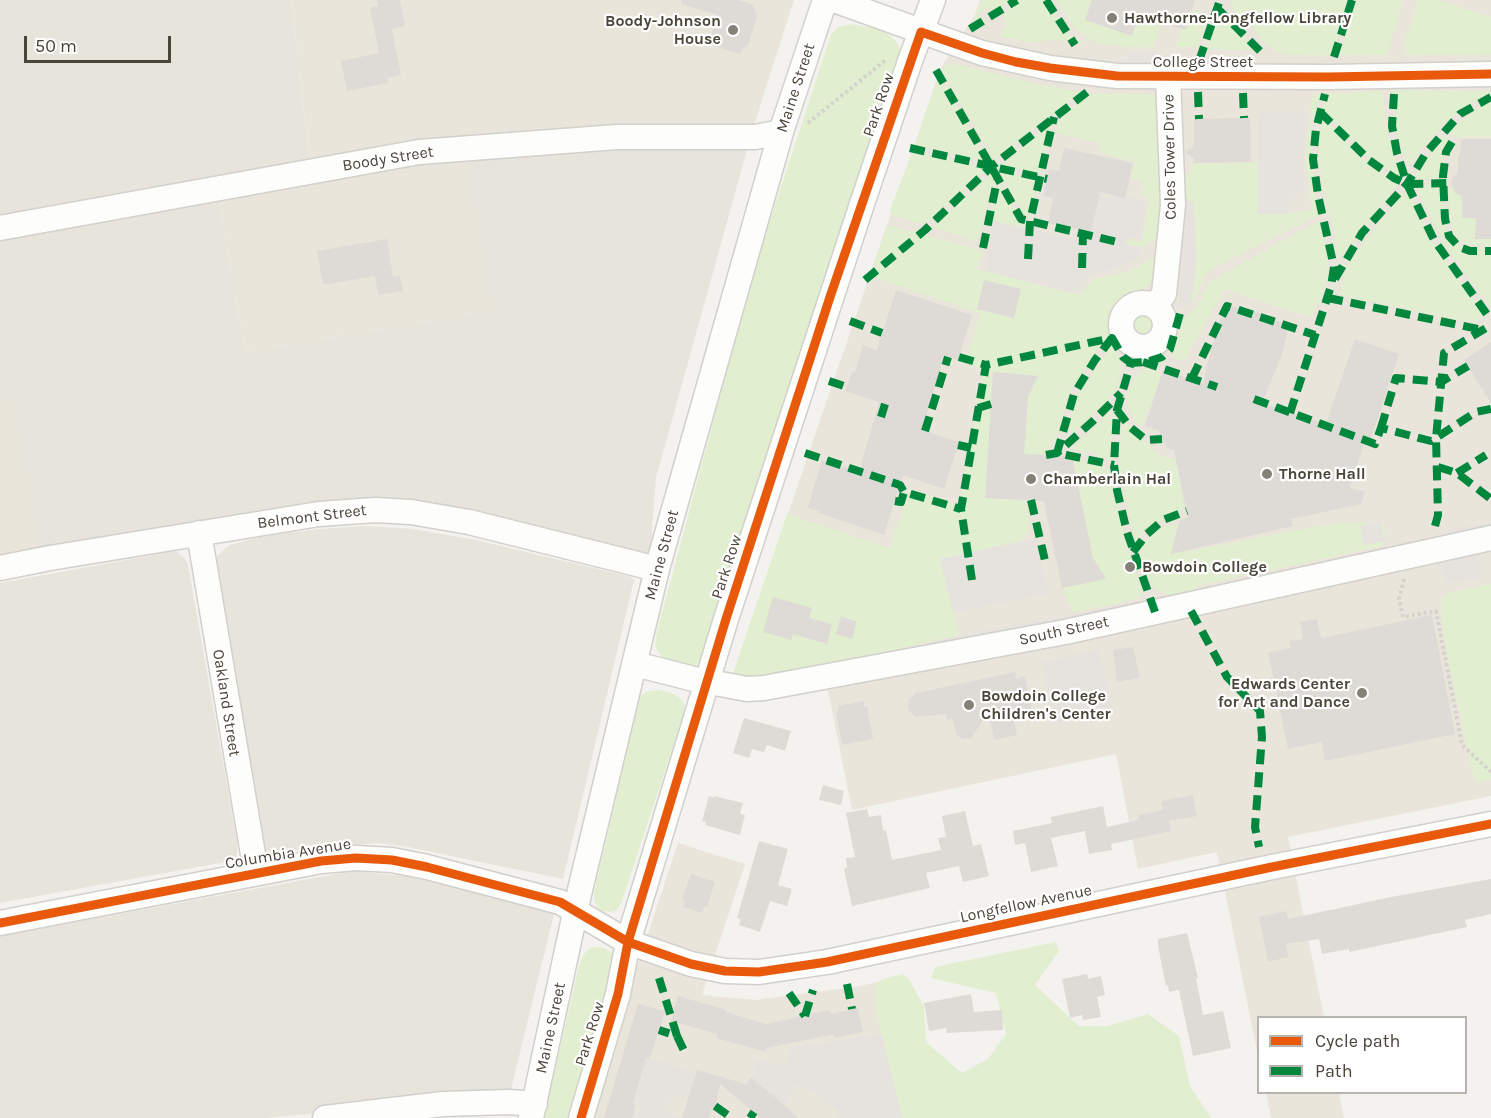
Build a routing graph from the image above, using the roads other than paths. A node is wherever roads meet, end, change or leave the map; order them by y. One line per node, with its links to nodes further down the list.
1 (825, 0): 7 (street, Maine Street)
2 (834, 0): 4 (street, College Street)
3 (933, 0): 4 (street, Park Row)
4 (921, 32): 6 (street, College Street); 15 (street, Park Row)
5 (1491, 74): 6 (street, College Street)
6 (1168, 77): 9 (street, Coles Tower Drive)
7 (781, 132): 8 (street, Boody Street); 13 (street, Maine Street)
8 (0, 228)
9 (1155, 306): 9 (street)
10 (199, 533): 12 (street, Belmont Street); 13 (street, Belmont Street); 17 (street, Oakland Street)
11 (1491, 538): 15 (street, South Street)
12 (0, 568)
13 (657, 569): 14 (street, Maine Street)
14 (635, 664): 15 (street, South Street); 18 (street, Maine Street)
15 (707, 681): 20 (street, Park Row)
16 (1491, 824): 20 (street, Longfellow Avenue)
17 (255, 872): 18 (street, Columbia Avenue); 19 (street, Columbia Avenue)
18 (576, 911): 20 (street, Longfellow Avenue); 21 (street, Maine Street)
19 (0, 923)
20 (628, 942): 23 (street, Park Row)
21 (533, 1111): 22 (street)
22 (326, 1118)
23 (581, 1118)

